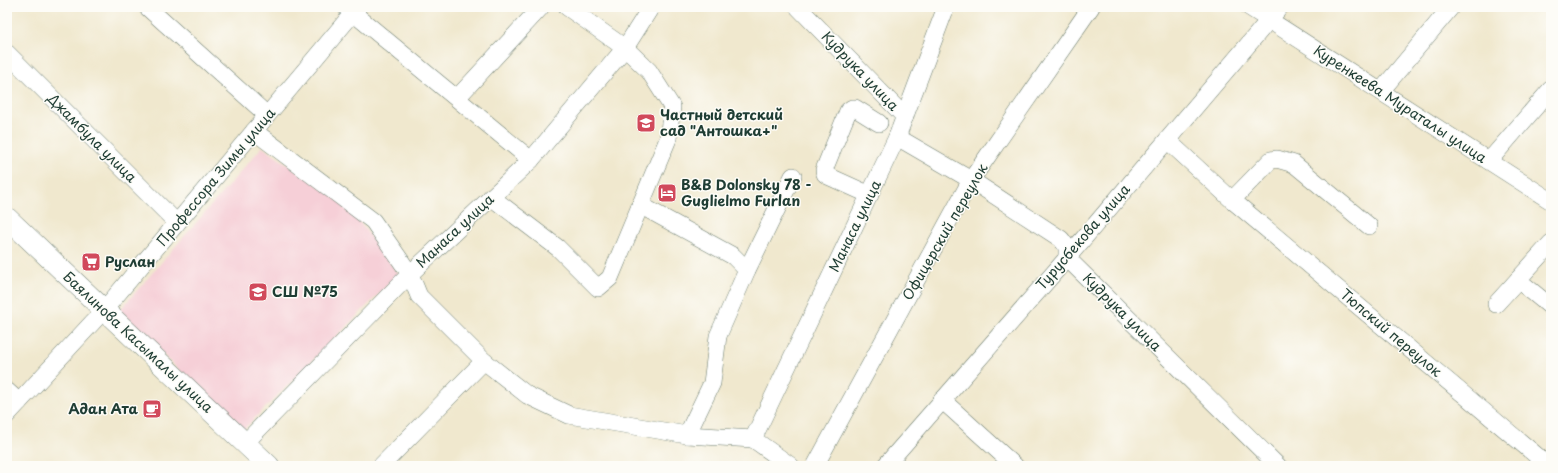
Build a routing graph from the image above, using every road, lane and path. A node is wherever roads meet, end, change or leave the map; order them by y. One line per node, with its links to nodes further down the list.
1 (147, 7): 18 (street)
2 (541, 7): 17 (street)
3 (567, 7): 13 (street)
4 (651, 7): 13 (street, Манаса улица)
5 (798, 7): 19 (street, Кудрука улица)
6 (946, 7): 19 (street, Манаса улица)
7 (1091, 7): 27 (street, Офицерский переулок)
8 (1249, 7): 12 (street, Куренкеева Мураталы улица)
9 (1280, 7): 12 (street, Турусбекова улица)
10 (1451, 7): 16 (street)
11 (352, 9): 17 (street); 18 (street, Профессора Зимы улица)
12 (1269, 20): 16 (street, Куренкеева Мураталы улица); 23 (street, Турусбекова улица)
13 (625, 48): 24 (street, Манаса улица); 32 (street)
14 (7, 53): 34 (street, Джамбула улица)
15 (1551, 88): 25 (street)
16 (1381, 91): 25 (street, Куренкеева Мураталы улица)
17 (457, 98): 24 (street)
18 (267, 115): 21 (street, Профессора Зимы улица)
19 (905, 117): 22 (street, Манаса улица)
20 (879, 123): 28 (street)
21 (254, 131): 34 (street, Профессора Зимы улица); 39 (street)
22 (897, 137): 27 (street); 28 (street, Манаса улица)
23 (1167, 140): 30 (street, Тюпский переулок); 37 (street, Турусбекова улица)
24 (531, 160): 29 (street, Манаса улица)
25 (1489, 161): 31 (street, Куренкеева Мураталы улица)
26 (793, 176): 38 (street)
27 (972, 180): 37 (street); 55 (street, Офицерский переулок)
28 (870, 195): 49 (street, Манаса улица)
29 (491, 197): 32 (street); 39 (street, Манаса улица)
30 (1232, 200): 35 (street); 59 (street, Тюпский переулок)
31 (1551, 201)
32 (640, 205): 38 (street)
33 (7, 218): 43 (main road, Баялинова Касымалы улица)
34 (177, 223): 43 (street, Профессора Зимы улица)
35 (1369, 226)
36 (1551, 242): 40 (street)
37 (1067, 258): 46 (street, Турусбекова улица); 58 (street, Кудрука улица)
38 (747, 270): 48 (street)
39 (410, 274): 44 (street); 50 (street, Манаса улица)
40 (1518, 280): 41 (street); 42 (street)
41 (1496, 304)
42 (1551, 307)
43 (104, 310): 45 (street, Профессора Зимы улица); 50 (main road, Баялинова Касымалы улица)
44 (484, 361): 48 (street); 53 (street)
45 (13, 397): 47 (street, Профессора Зимы улица)
46 (942, 400): 56 (street, Турусбекова улица); 57 (street)
47 (7, 415)
48 (687, 435): 49 (street)
49 (753, 439): 51 (street)
50 (245, 443): 52 (main road, Баялинова Касымалы улица)
51 (767, 459): 54 (street)
52 (269, 466)
53 (382, 466)
54 (791, 466)
55 (815, 466)
56 (885, 466)
57 (1015, 466)
58 (1278, 466)
59 (1549, 466)

